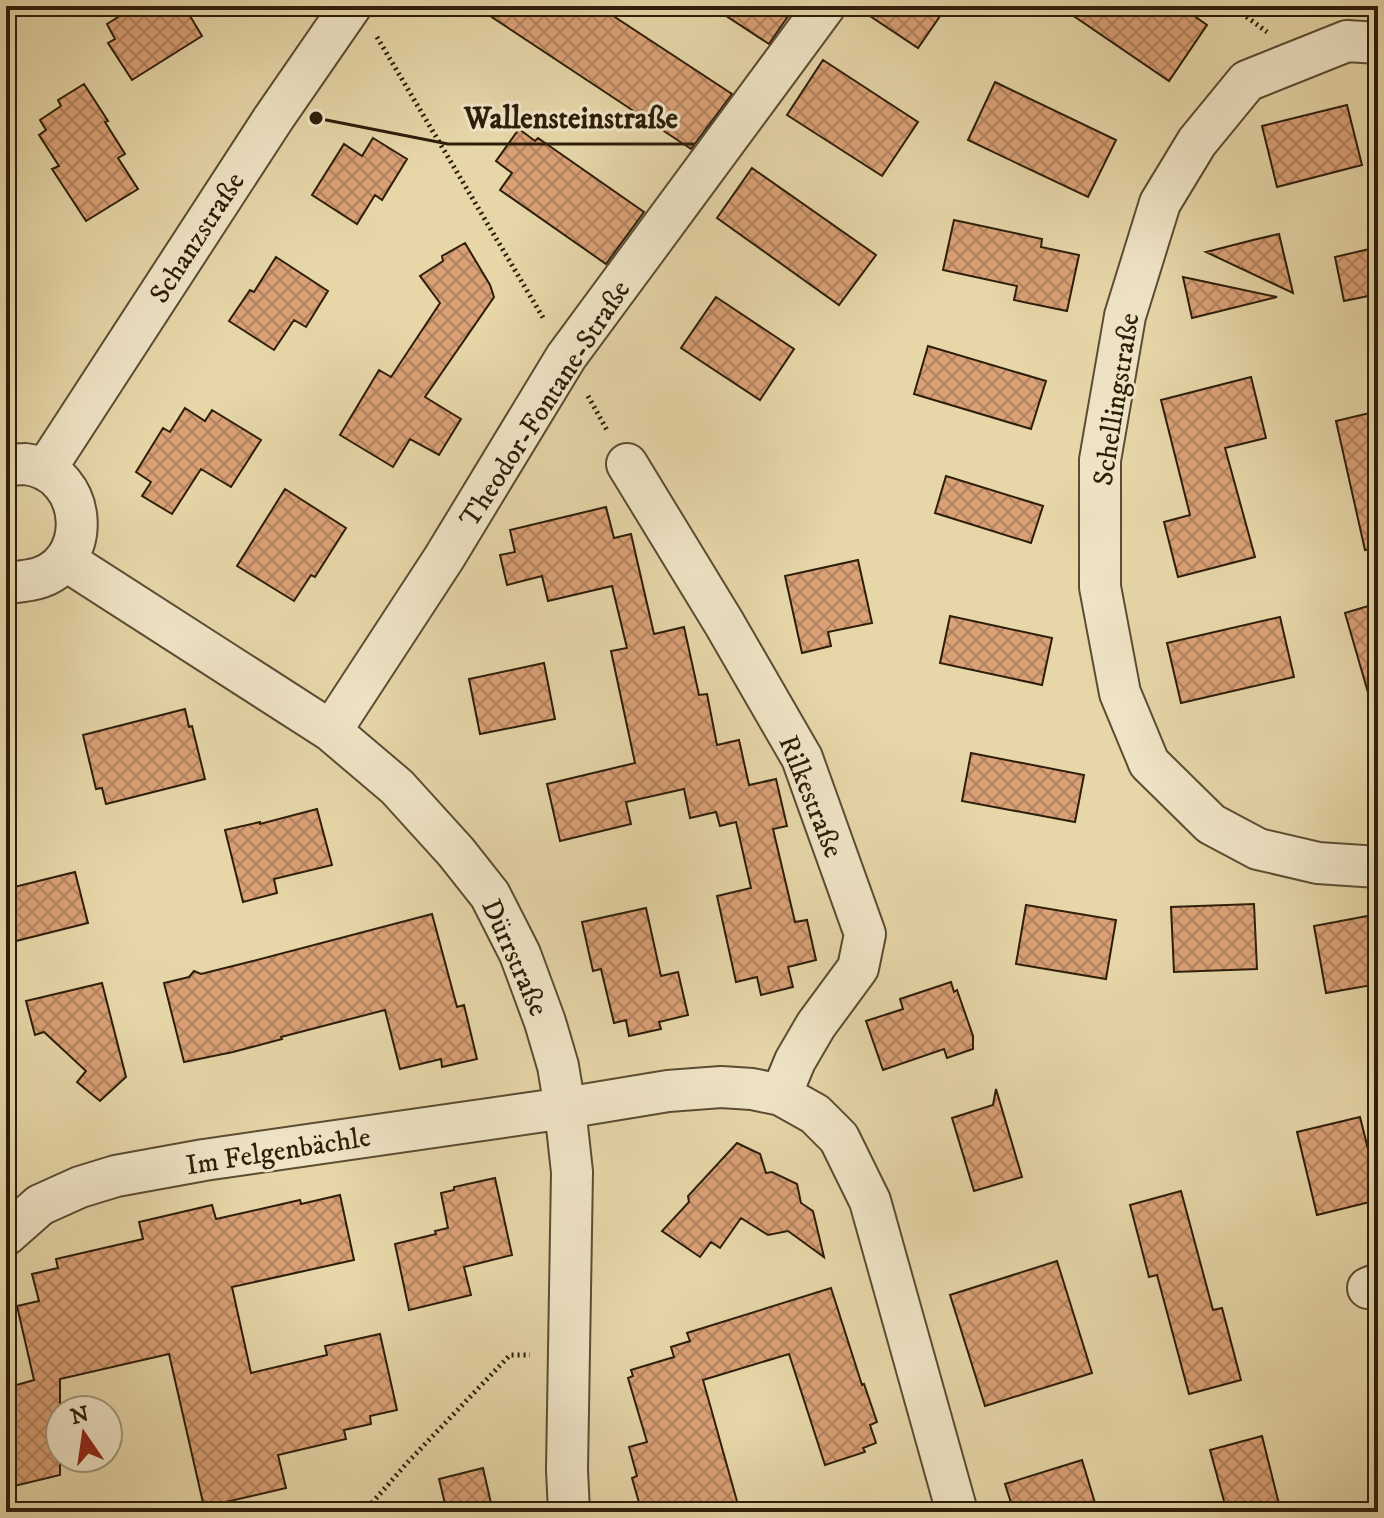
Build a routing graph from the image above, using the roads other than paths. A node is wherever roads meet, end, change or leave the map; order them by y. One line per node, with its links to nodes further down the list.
1 (825, 6): 9 (street, Theodor-Fontane-Straße)
2 (363, 19): 6 (street, Schanzstraße)
3 (1378, 43): 10 (street, Schellingstraße)
4 (627, 464): 11 (street, Rilkestraße)
5 (6, 465): 6 (street)
6 (45, 470): 7 (street)
7 (65, 560): 8 (street); 9 (street, Dürrstraße)
8 (6, 580)
9 (331, 731): 12 (street, Dürrstraße)
10 (1378, 867)
11 (781, 1095): 12 (street); 15 (street)
12 (565, 1108): 13 (street, Im Felgenbächle); 14 (street, Dürrstraße)
13 (6, 1235)
14 (569, 1512)
15 (957, 1512)

